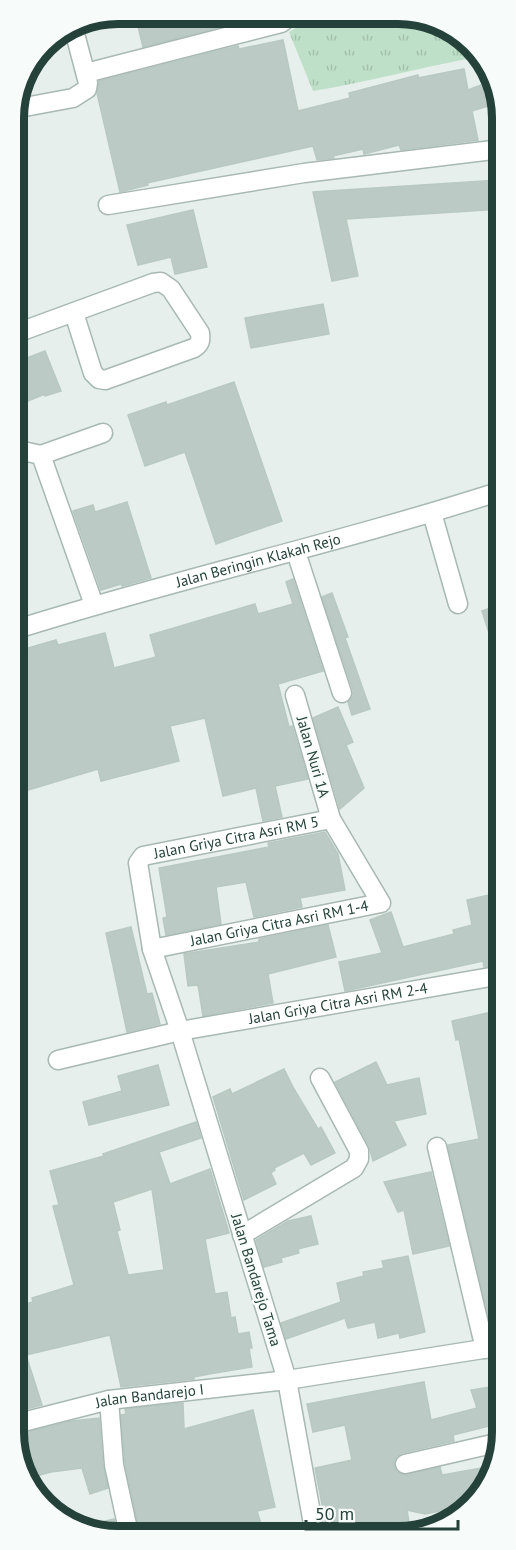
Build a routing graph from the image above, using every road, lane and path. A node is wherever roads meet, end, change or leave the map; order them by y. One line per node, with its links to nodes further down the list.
1 (266, 24): 3 (street)
2 (75, 35): 3 (street)
3 (86, 73): 4 (street)
4 (25, 108)
5 (492, 150): 6 (street)
6 (108, 205)
7 (74, 313): 7 (street); 8 (street)
8 (24, 330)
9 (103, 433): 11 (street)
10 (24, 451): 11 (street)
11 (41, 455): 16 (street)
12 (492, 494): 13 (street, Jalan Beringin Klakah Rejo)
13 (432, 513): 14 (street, Jalan Beringin Klakah Rejo); 15 (street)
14 (296, 552): 16 (street, Jalan Beringin Klakah Rejo); 18 (street)
15 (458, 604)
16 (94, 605): 17 (street, Jalan Beringin Klakah Rejo)
17 (24, 627)
18 (342, 693)
19 (296, 695): 20 (street, Jalan Nuri 1A)
20 (331, 819): 21 (street, Jalan Griya Citra Asri RM 5); 22 (street, Jalan Griya Citra Asri RM 1-4)
21 (140, 858): 22 (street, Jalan Bandarejo Tama)
22 (152, 949): 24 (street, Jalan Bandarejo Tama)
23 (492, 977): 24 (street, Jalan Griya Citra Asri RM 2-4)
24 (180, 1031): 25 (street, Jalan Griya Citra Asri RM 2-4); 28 (street, Jalan Bandarejo Tama)
25 (58, 1060)
26 (320, 1078): 28 (street)
27 (437, 1147): 29 (street)
28 (242, 1235): 31 (street, Jalan Bandarejo Tama)
29 (492, 1341)
30 (492, 1348): 31 (street, Jalan Bandarejo I)
31 (287, 1380): 32 (street, Jalan Bandarejo I); 37 (street, Jalan Bandarejo Tama)
32 (109, 1400): 33 (street, Jalan Bandarejo I); 36 (street)
33 (24, 1422)
34 (491, 1444): 35 (street)
35 (405, 1464)
36 (127, 1526)
37 (314, 1526)

